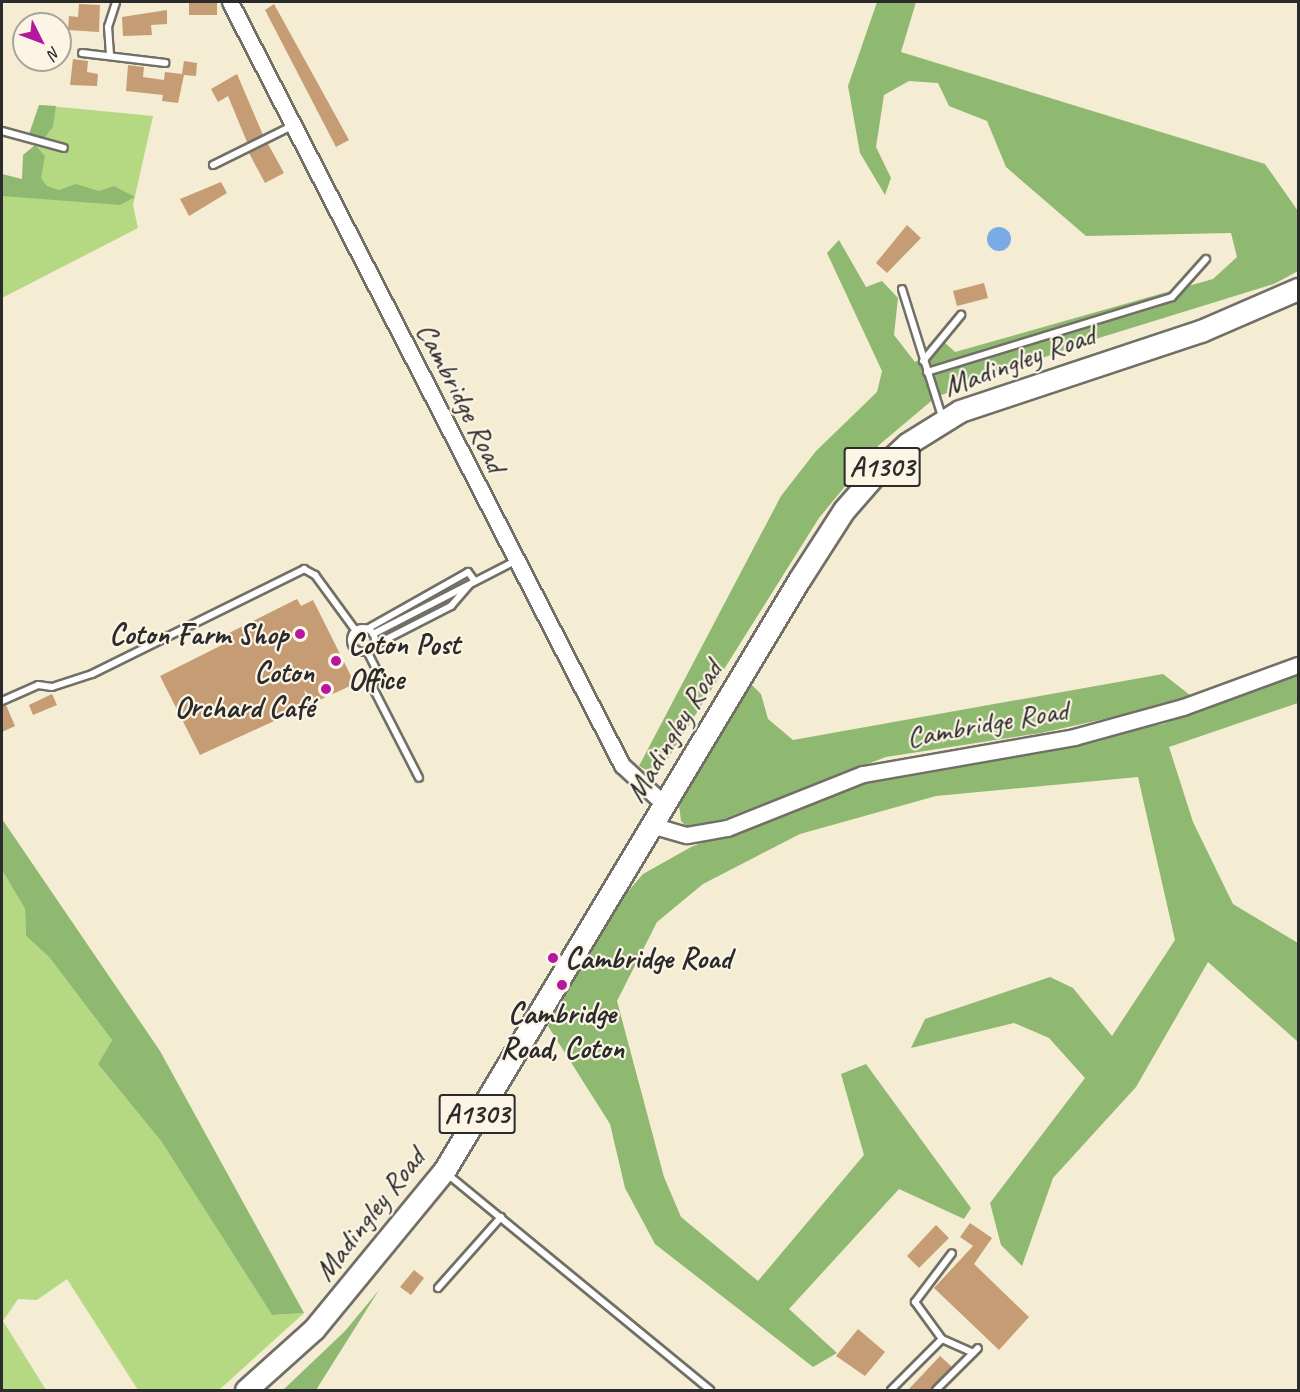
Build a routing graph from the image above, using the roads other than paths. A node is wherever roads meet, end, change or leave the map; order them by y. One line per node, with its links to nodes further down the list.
1 (116, 2): 4 (lane)
2 (230, 2): 6 (street, Cambridge Road)
3 (82, 53): 4 (lane)
4 (110, 55): 5 (lane)
5 (165, 63)
6 (292, 126): 9 (lane); 17 (street, Cambridge Road)
7 (2, 131): 8 (lane)
8 (64, 148)
9 (213, 165)
10 (1206, 259): 15 (lane)
11 (902, 289): 14 (lane)
12 (1299, 289): 16 (highway, Madingley Road / A1303)
13 (961, 315): 14 (lane)
14 (923, 361): 15 (lane)
15 (927, 372): 16 (lane)
16 (943, 419): 27 (highway, Madingley Road / A1303)
17 (515, 561): 18 (lane); 27 (street, Cambridge Road)
18 (474, 580): 19 (lane); 21 (lane); 22 (lane)
19 (367, 629): 20 (lane); 21 (lane)
20 (356, 631): 23 (lane); 25 (lane)
21 (373, 634): 22 (lane)
22 (373, 646): 23 (lane)
23 (367, 651): 26 (lane)
24 (1299, 665): 28 (street, Cambridge Road)
25 (2, 701)
26 (419, 778)
27 (664, 804): 28 (highway, Madingley Road / A1303)
28 (651, 825): 29 (highway, Madingley Road / A1303)
29 (444, 1171): 30 (lane); 34 (highway, Madingley Road / A1303)
30 (501, 1217): 32 (lane); 35 (lane)
31 (952, 1253): 33 (lane)
32 (438, 1288)
33 (942, 1339): 36 (lane); 37 (lane)
34 (246, 1390)
35 (710, 1390)
36 (891, 1390)
37 (936, 1390)

